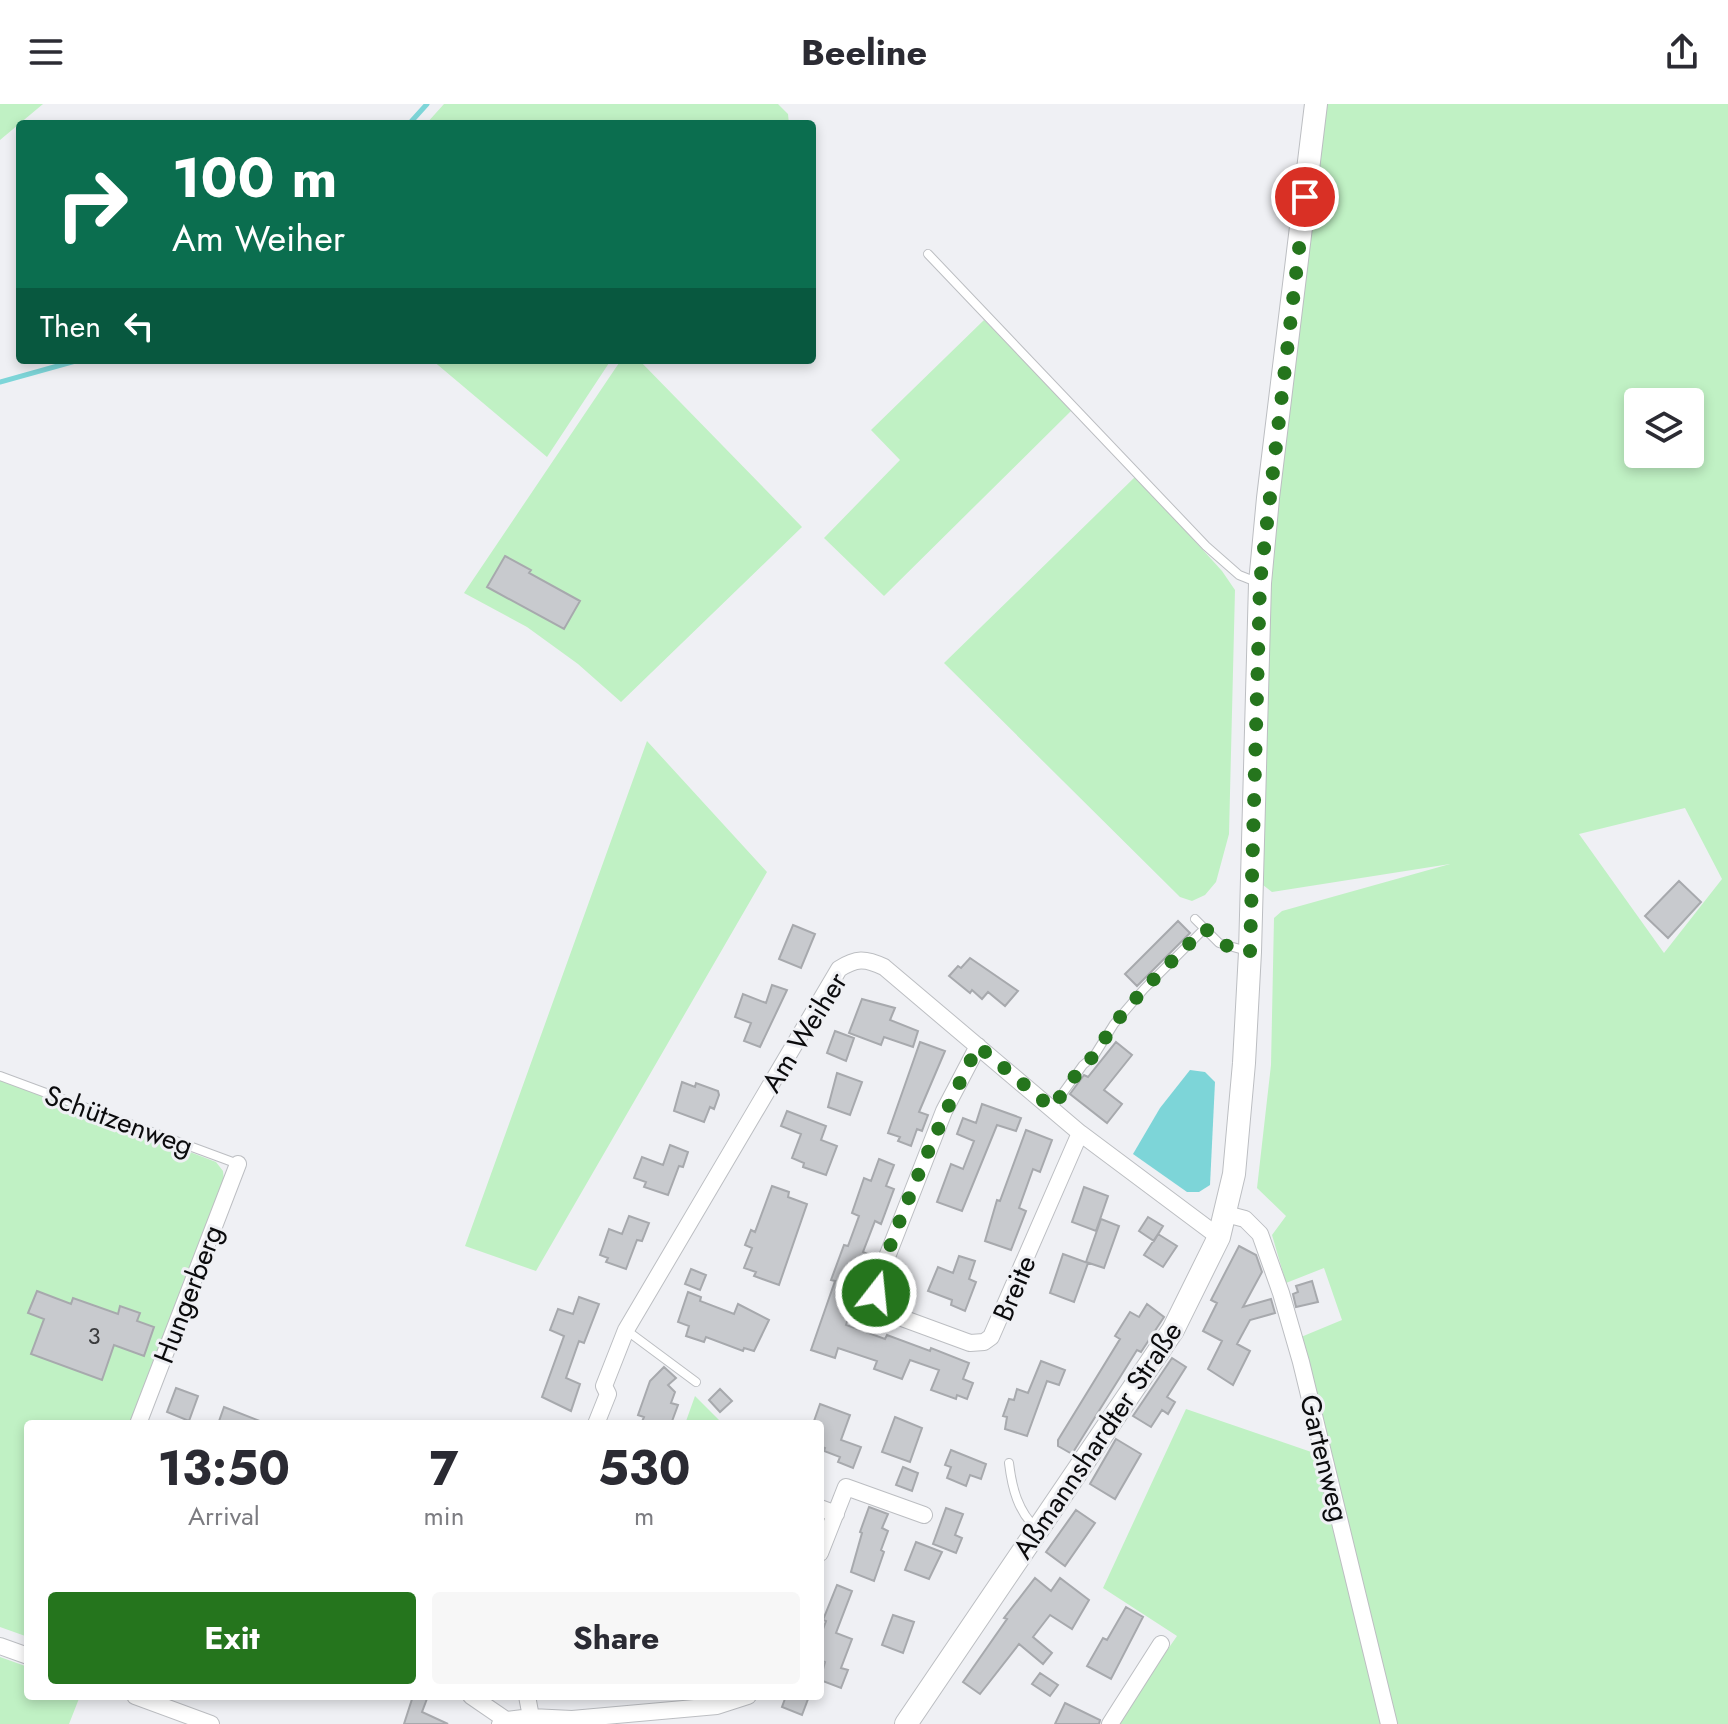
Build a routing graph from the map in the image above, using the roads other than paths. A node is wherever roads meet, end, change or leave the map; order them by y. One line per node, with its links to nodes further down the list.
1 (1316, 104): 3 (main road, Aßmannshardter Straße)
2 (928, 254): 3 (lane)
3 (1260, 583): 6 (main road, Aßmannshardter Straße)
4 (1195, 919): 5 (lane)
5 (1205, 928): 6 (lane); 9 (lane)
6 (1250, 952): 12 (main road, Aßmannshardter Straße)
7 (978, 1046): 9 (street, Am Weiher); 10 (street, Breite); 14 (street, Am Weiher)
8 (0, 1076): 11 (lane, Schützenweg)
9 (1052, 1108): 10 (street, Am Weiher)
10 (1080, 1133): 13 (street, Am Weiher)
11 (238, 1164): 16 (street, Hungerberg)
12 (1226, 1214): 13 (main road, Aßmannshardter Straße); 35 (street, Gartenweg)
13 (1219, 1237): 21 (main road, Aßmannshardter Straße)
14 (626, 1330): 15 (lane); 17 (street, Am Weiher)
15 (696, 1382)
16 (140, 1420)
17 (598, 1420)
18 (1009, 1463): 21 (lane)
19 (828, 1511): 20 (street); 22 (street)
20 (924, 1515)
21 (1038, 1529): 33 (main road, Aßmannshardter Straße)
22 (824, 1532)
23 (1161, 1644): 34 (street)
24 (2, 1646): 25 (street)
25 (24, 1654)
26 (146, 1700): 32 (street)
27 (476, 1700): 31 (street)
28 (528, 1700): 30 (street)
29 (739, 1700): 30 (street)
30 (531, 1717): 31 (street)
31 (503, 1722)
32 (211, 1724)
33 (906, 1724)
34 (1110, 1724)
35 (1389, 1724)

